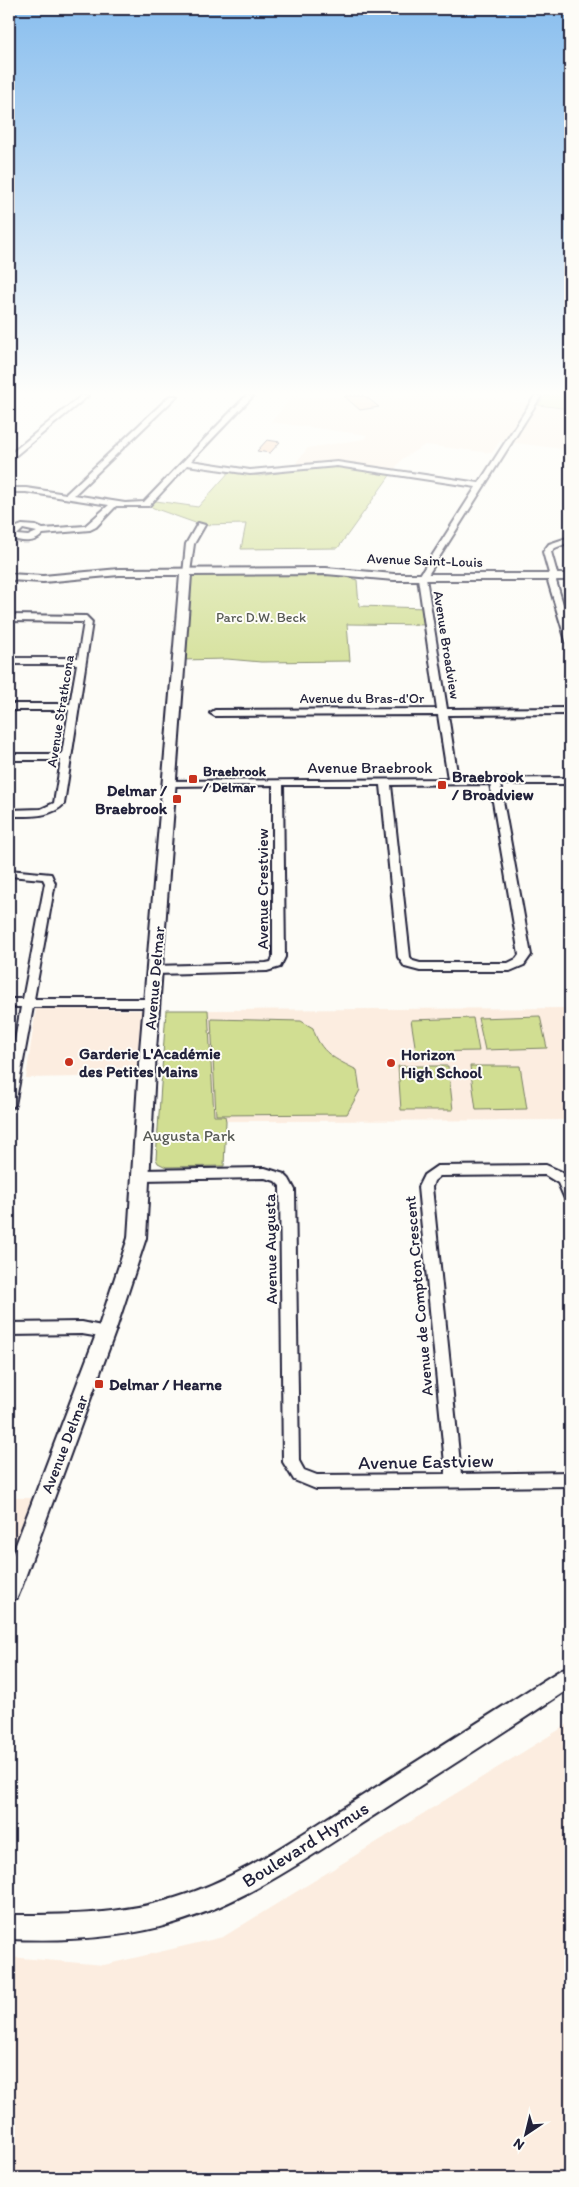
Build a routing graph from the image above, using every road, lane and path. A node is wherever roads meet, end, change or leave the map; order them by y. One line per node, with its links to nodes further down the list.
1 (82, 498): 4 (street)
2 (152, 498): 4 (street)
3 (472, 498): 12 (street, Avenue Broadview)
4 (115, 503): 6 (street)
5 (200, 525): 8 (street, Avenue Delmar)
6 (41, 532)
7 (570, 539): 10 (street)
8 (186, 572): 9 (street, Avenue Saint-Louis); 12 (street, Avenue Saint-Louis); 29 (street, Avenue Delmar)
9 (9, 577)
10 (554, 577): 11 (street, Avenue Saint-Louis); 12 (street, Avenue Saint-Louis); 14 (street)
11 (570, 577)
12 (422, 578): 20 (street, Avenue Broadview)
13 (9, 618): 16 (street, Avenue Strathcona)
14 (570, 641)
15 (9, 661): 16 (street)
16 (81, 661): 17 (street, Avenue Strathcona)
17 (74, 707): 18 (street); 23 (street, Avenue Strathcona)
18 (9, 708)
19 (570, 711): 20 (street, Avenue du Bras-d'Or)
20 (444, 712): 21 (street, Avenue du Bras-d'Or); 24 (street, Avenue Broadview)
21 (215, 713)
22 (9, 757): 23 (street)
23 (66, 757): 30 (street, Avenue Strathcona)
24 (454, 781): 25 (street, Avenue Braebrook); 28 (street, Avenue Braebrook)
25 (494, 781): 26 (street, Avenue Braebrook); 28 (street)
26 (570, 781)
27 (278, 782): 28 (street, Avenue Braebrook); 29 (street, Avenue Braebrook); 32 (street, Avenue Crestview)
28 (386, 782)
29 (170, 783): 32 (street, Avenue Delmar)
30 (9, 813)
31 (9, 873): 34 (street)
32 (155, 970): 35 (street, Avenue Delmar)
33 (9, 1003): 34 (street)
34 (28, 1003): 35 (street); 36 (street)
35 (152, 1003): 38 (street, Avenue Delmar)
36 (11, 1081): 37 (street)
37 (9, 1105)
38 (141, 1175): 41 (street, Avenue Delmar); 42 (street, Avenue Augusta)
39 (570, 1196): 44 (street, Avenue de Compton Crescent)
40 (9, 1329): 41 (street)
41 (106, 1332): 45 (street, Avenue Delmar)
42 (291, 1462): 44 (street, Avenue Eastview)
43 (570, 1479): 44 (street, Avenue Eastview)
44 (454, 1481)
45 (9, 1592)
46 (570, 1676): 47 (street, Boulevard Hymus)
47 (9, 1927)

